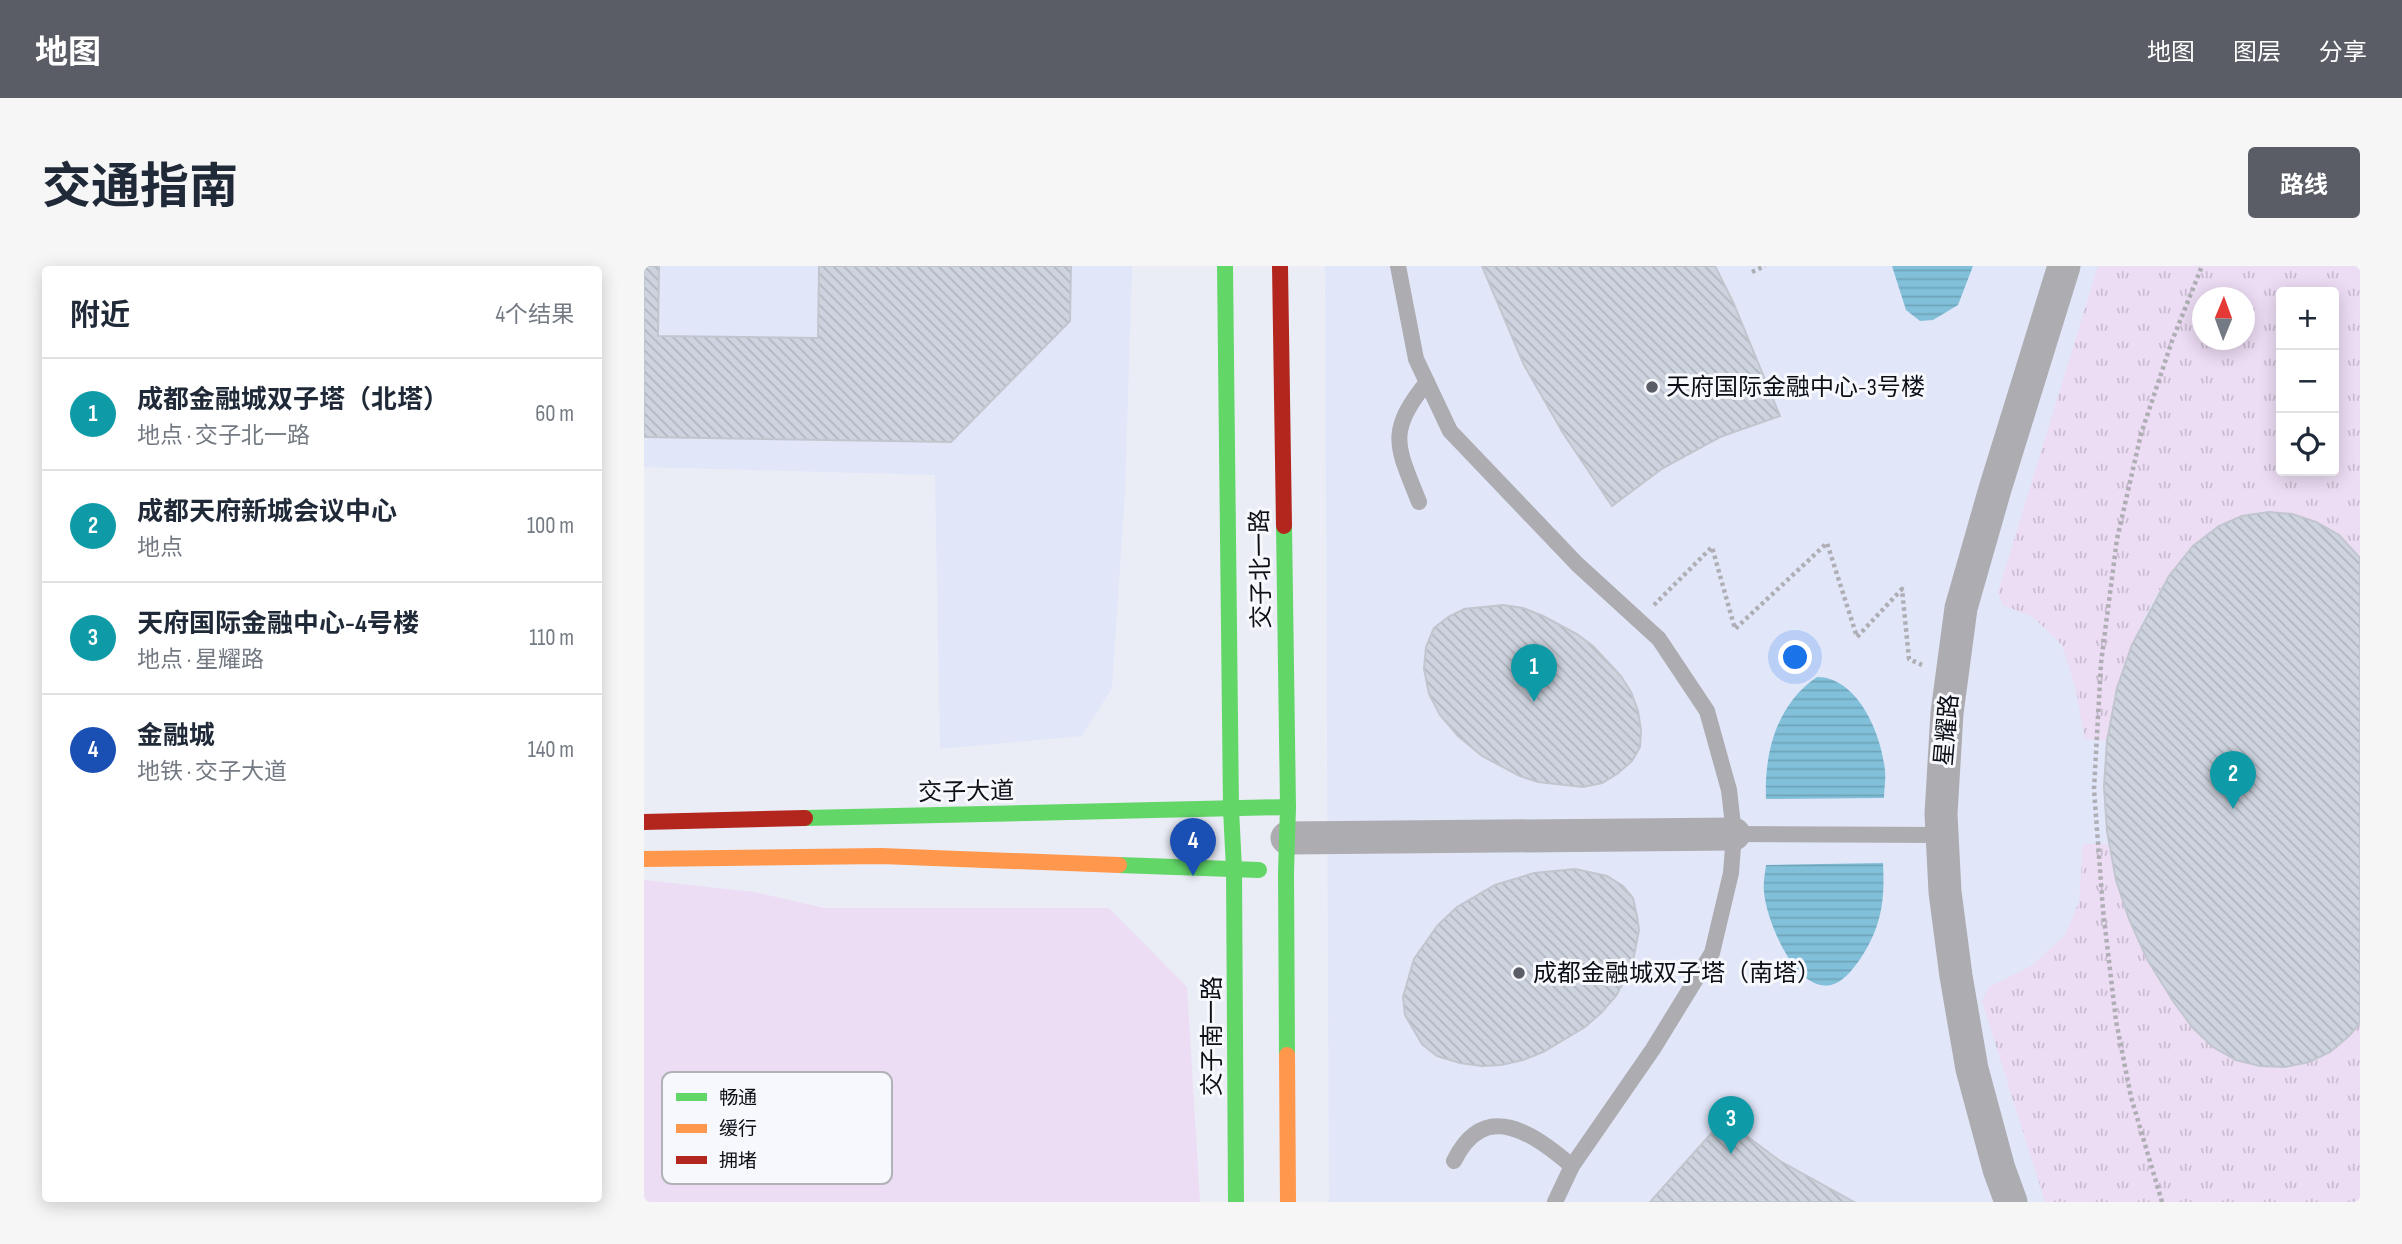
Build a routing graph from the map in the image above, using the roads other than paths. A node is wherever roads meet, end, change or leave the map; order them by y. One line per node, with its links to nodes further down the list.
1 (1225, 266): 7 (street, 交子北一路)
2 (1280, 266): 9 (street, 交子北一路)
3 (1398, 266): 5 (lane)
4 (2064, 266): 11 (street, 星耀路)
5 (1427, 382): 6 (lane); 10 (lane)
6 (1419, 502)
7 (1231, 809): 8 (street, 交子大道); 9 (street, 交子大道); 13 (street, 交子北一路)
8 (644, 822)
9 (1288, 822): 10 (street); 14 (street, 交子北一路)
10 (1734, 834): 11 (lane); 16 (lane)
11 (1942, 835): 20 (street, 星耀路)
12 (644, 859): 13 (street)
13 (1234, 869): 14 (street); 17 (street, 交子南一路)
14 (1286, 872): 18 (street)
15 (1454, 1161): 16 (lane)
16 (1573, 1166): 19 (lane)
17 (1236, 1202)
18 (1288, 1202)
19 (1555, 1202)
20 (2011, 1202)

